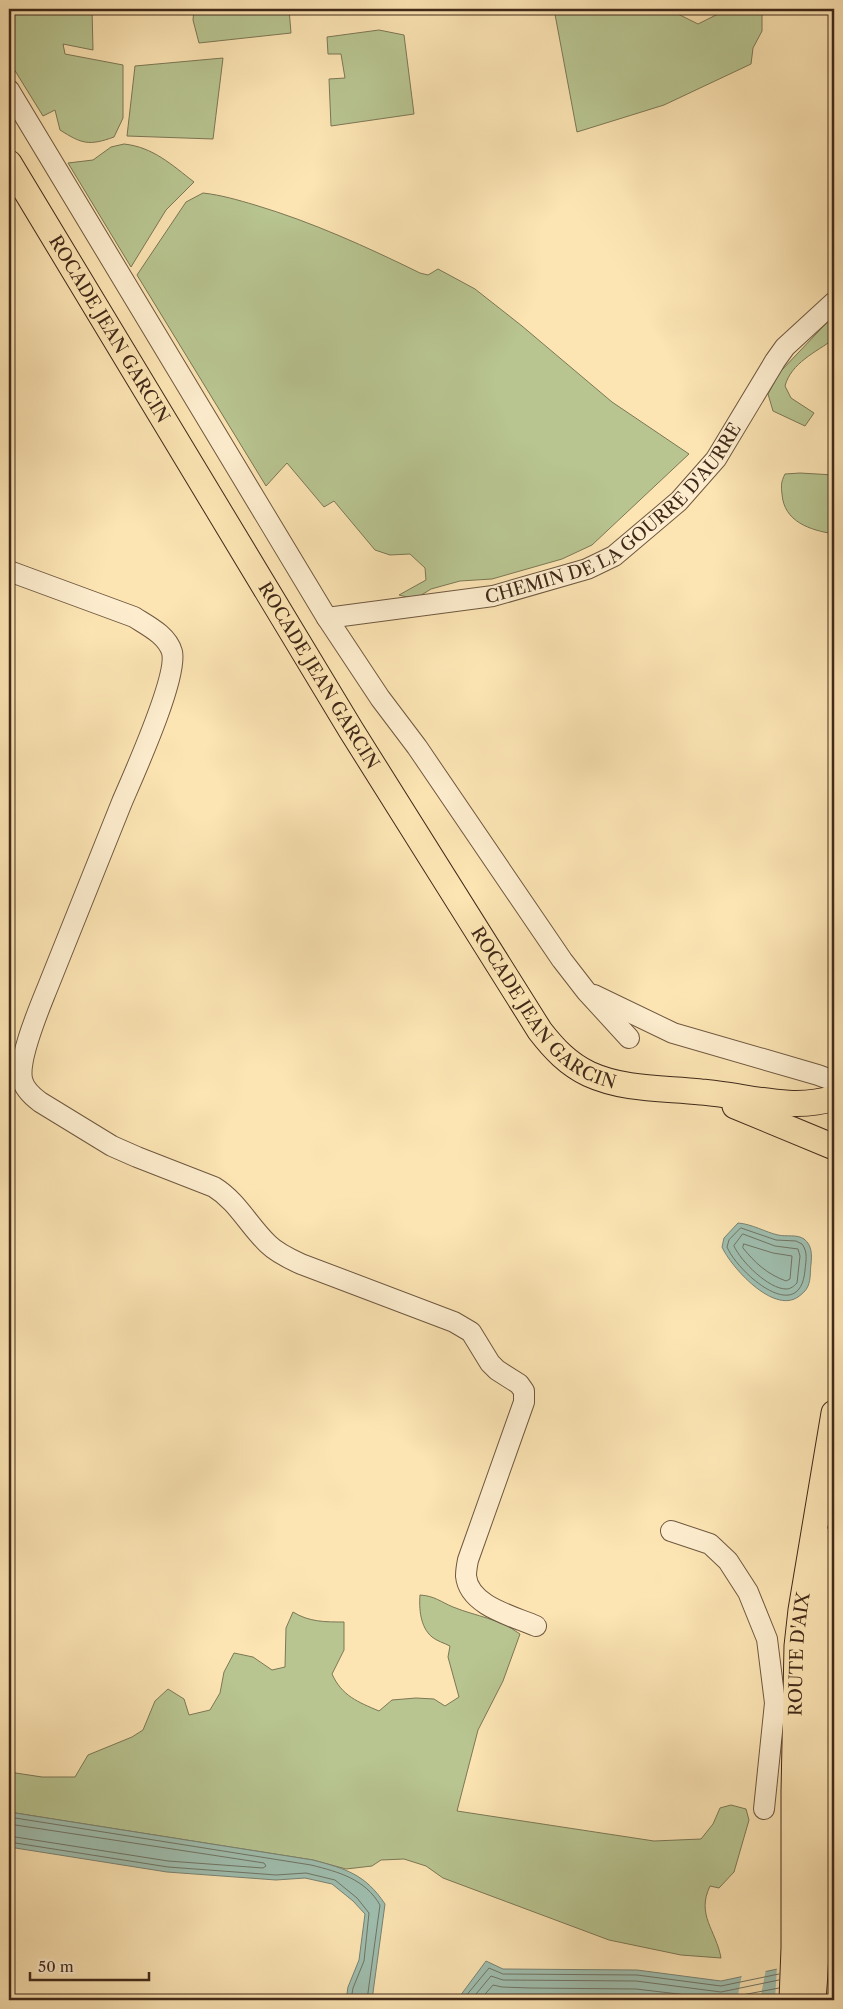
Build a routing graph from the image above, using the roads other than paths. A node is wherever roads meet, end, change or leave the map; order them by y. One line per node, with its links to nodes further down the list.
1 (9, 90): 5 (street, ROCADE JEAN GARCIN)
2 (9, 163): 9 (main road, ROCADE JEAN GARCIN)
3 (834, 302): 5 (street, CHEMIN DE LA GOURRE D'AURRE)
4 (9, 571): 15 (street)
5 (328, 618): 6 (street, ROCADE JEAN GARCIN)
6 (586, 991): 7 (street, ROCADE JEAN GARCIN); 8 (street)
7 (629, 1038)
8 (834, 1081)
9 (701, 1092): 10 (main road, ROCADE JEAN GARCIN); 11 (main road, ROCADE JEAN GARCIN)
10 (834, 1098)
11 (834, 1147)
12 (834, 1413): 17 (main road, ROUTE D'AIX)
13 (671, 1531): 16 (street)
14 (834, 1539): 17 (main road, ROUTE D'AIX)
15 (536, 1626)
16 (764, 1809)
17 (806, 1899): 18 (main road); 19 (main road)
18 (792, 2000)
19 (813, 2000)

